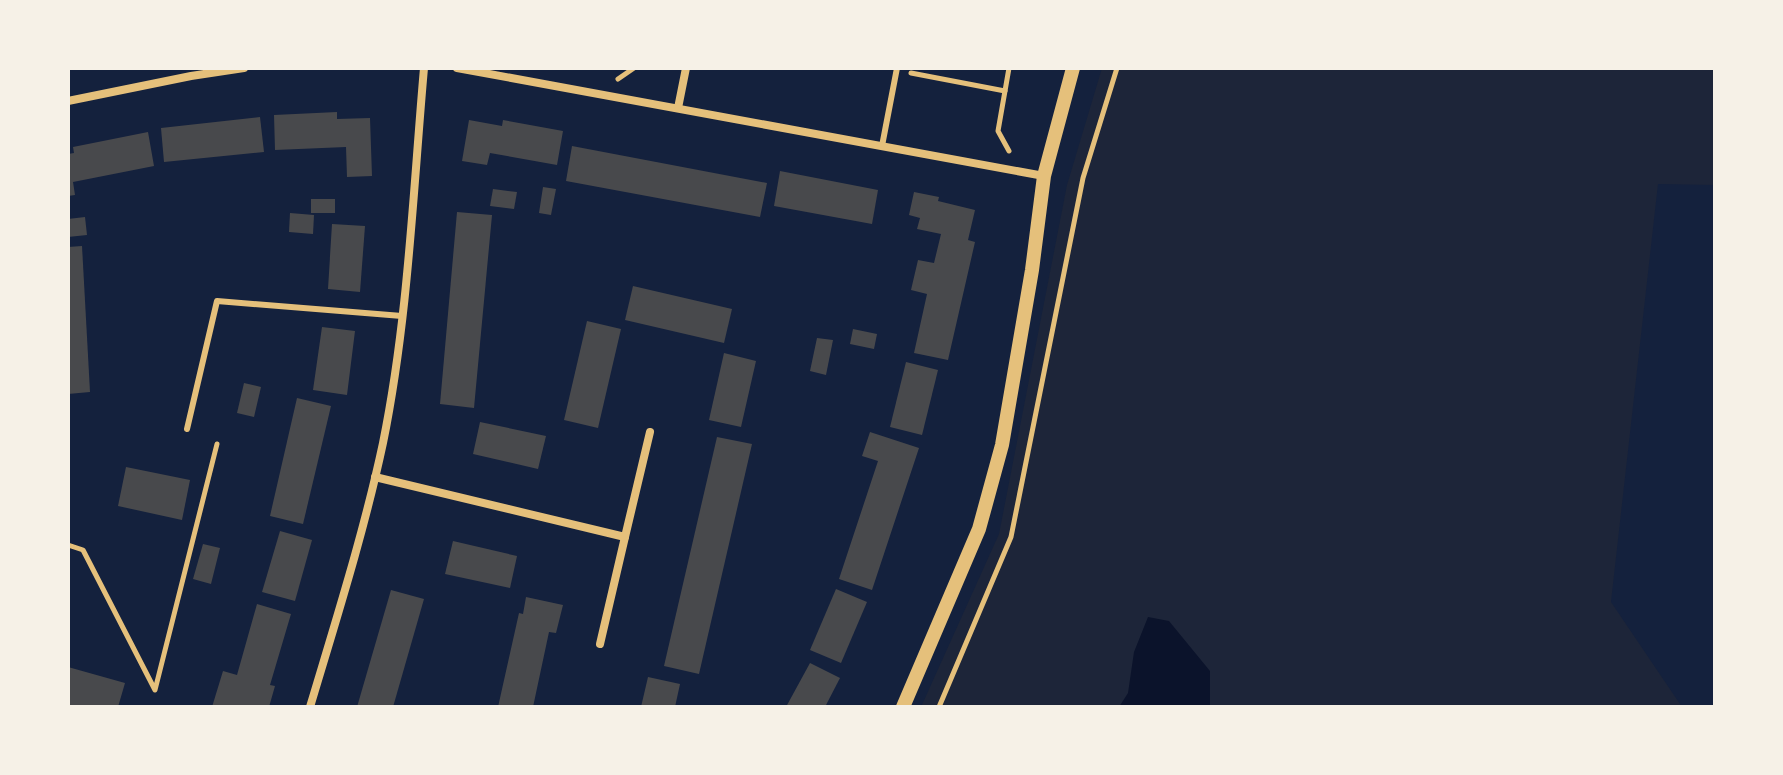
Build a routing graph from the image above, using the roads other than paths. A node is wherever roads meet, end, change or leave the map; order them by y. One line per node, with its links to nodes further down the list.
1 (244, 68): 7 (street)
2 (424, 68): 11 (street)
3 (457, 68): 8 (street)
4 (686, 68): 8 (street)
5 (1073, 68): 10 (street)
6 (897, 69): 9 (lane)
7 (68, 101)
8 (678, 108): 9 (street)
9 (882, 146): 10 (street)
10 (1044, 176): 18 (street)
11 (402, 316): 12 (lane); 14 (street)
12 (187, 429)
13 (650, 432): 15 (street)
14 (375, 477): 15 (street); 17 (street)
15 (625, 537): 16 (street)
16 (600, 644)
17 (310, 707)
18 (903, 707)

